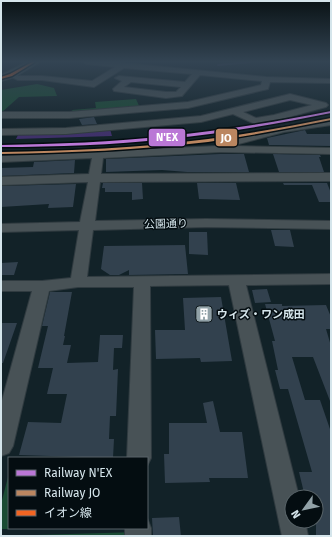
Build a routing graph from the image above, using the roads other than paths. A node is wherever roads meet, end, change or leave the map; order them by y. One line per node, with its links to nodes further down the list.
1 (119, 87): 2 (street)
2 (186, 87)
3 (265, 87): 4 (street)
4 (226, 96): 5 (street); 7 (street)
5 (249, 107): 6 (street); 6 (street)
6 (234, 111): 10 (street)
7 (105, 112): 8 (street); 10 (street)
8 (1, 115)
9 (331, 122): 12 (street)
10 (109, 127): 11 (street)
11 (1, 132)
12 (220, 149): 13 (street); 14 (street)
13 (328, 151): 16 (street)
14 (98, 155): 15 (street); 17 (street)
15 (1, 159)
16 (331, 161)
17 (94, 178): 18 (street); 19 (street); 22 (street)
18 (331, 178)
19 (1, 181)
20 (331, 217): 22 (street, 公園通り)
21 (1, 219): 22 (street, 公園通り)
22 (88, 221): 23 (street, 公園通り); 24 (street, 公園通り); 28 (street)
23 (331, 225)
24 (1, 228)
25 (236, 280): 26 (street); 27 (street); 33 (street)
26 (142, 281): 28 (street); 32 (street)
27 (330, 281)
28 (78, 282): 30 (street)
29 (1, 286): 30 (street)
30 (42, 286): 31 (street)
31 (1, 446)
32 (139, 457)
33 (295, 536)

